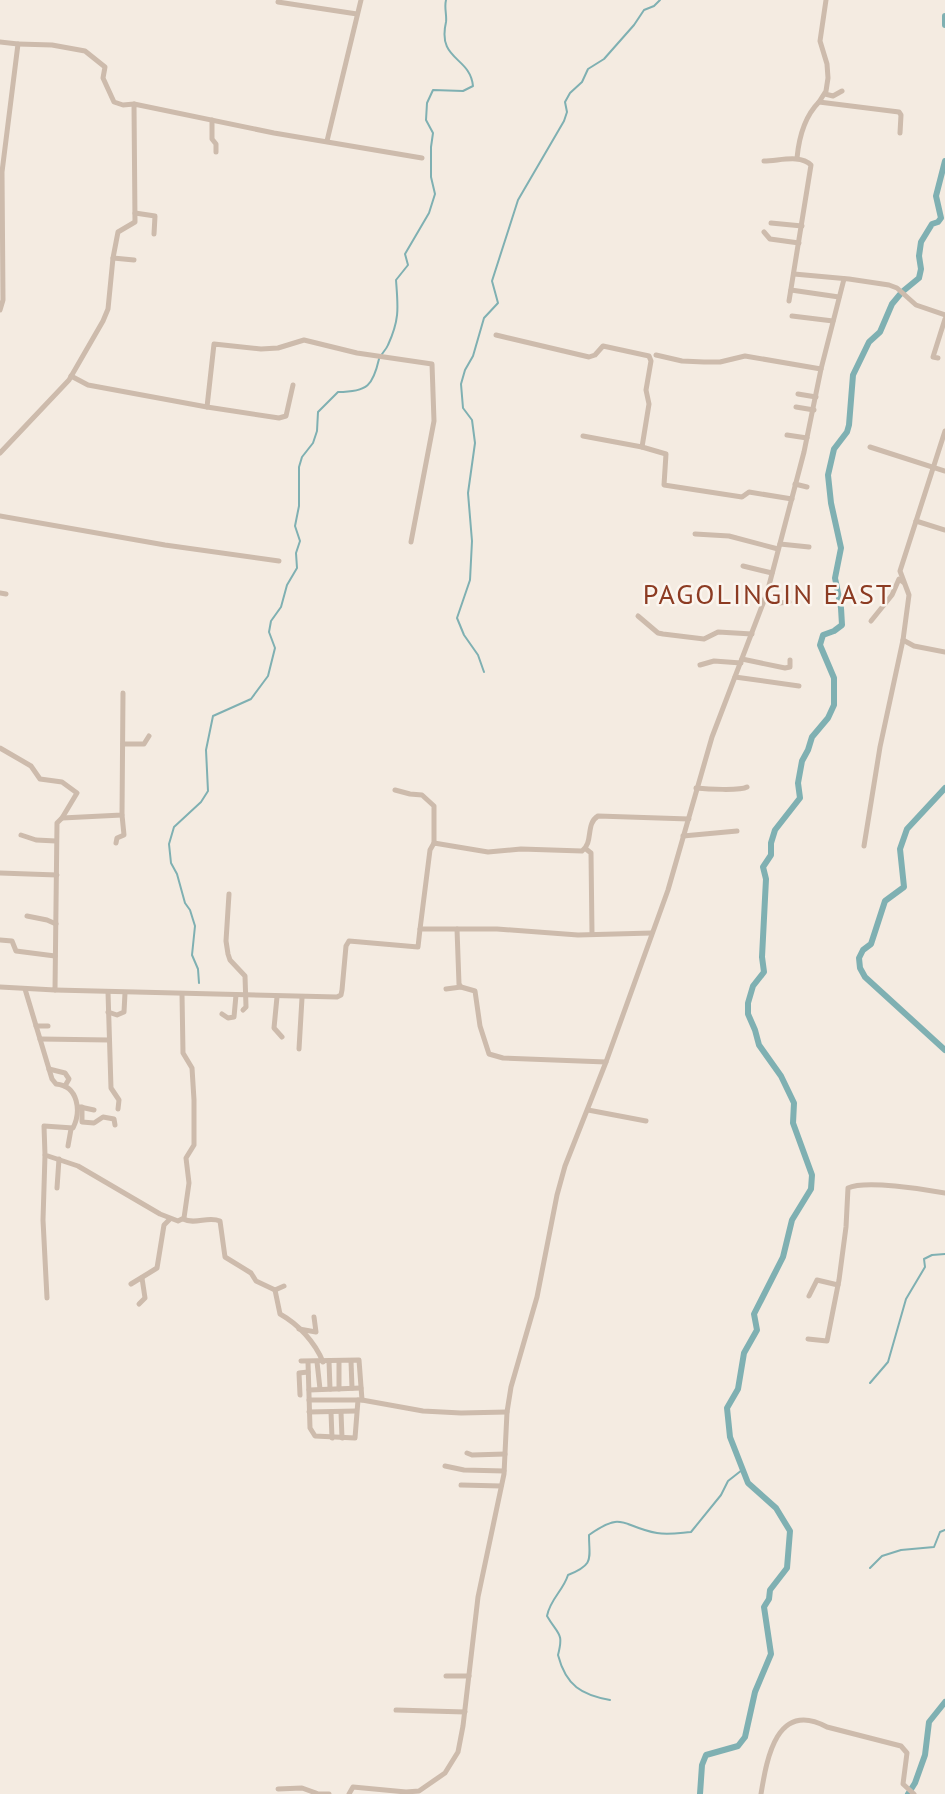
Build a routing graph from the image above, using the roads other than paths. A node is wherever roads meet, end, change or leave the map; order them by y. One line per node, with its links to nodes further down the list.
1 (361, 0): 4 (street)
2 (825, 0): 8 (street)
3 (278, 2): 4 (street)
4 (357, 14): 13 (street)
5 (0, 42): 6 (street)
6 (18, 44): 10 (street); 18 (street)
7 (842, 91): 8 (street)
8 (825, 94): 9 (street)
9 (819, 102): 12 (street); 16 (street)
10 (134, 104): 11 (street); 19 (street)
11 (212, 120): 13 (street); 14 (street)
12 (900, 133)
13 (327, 141): 15 (street)
14 (216, 152)
15 (422, 158)
16 (797, 158): 17 (street); 21 (street)
17 (764, 161)
18 (1, 193): 32 (street)
19 (135, 213): 23 (street); 25 (street)
20 (771, 223): 21 (street)
21 (802, 226): 24 (street)
22 (764, 232): 24 (street)
23 (154, 234)
24 (799, 243): 27 (street)
25 (113, 258): 26 (street); 40 (street)
26 (134, 260)
27 (794, 274): 28 (street); 29 (street)
28 (844, 279): 30 (street); 34 (street)
29 (791, 290): 30 (street); 31 (street)
30 (839, 297): 35 (street)
31 (789, 301)
32 (0, 310)
33 (792, 316): 35 (street)
34 (945, 317): 38 (street)
35 (833, 321): 39 (street)
36 (496, 335): 51 (street)
37 (656, 355): 39 (street)
38 (938, 358)
39 (821, 369): 43 (street)
40 (71, 376): 44 (street); 53 (street)
41 (293, 385): 44 (street)
42 (798, 394): 43 (street)
43 (816, 397): 46 (street)
44 (206, 407): 63 (street)
45 (796, 407): 46 (street)
46 (814, 410): 50 (street)
47 (945, 431): 54 (street)
48 (787, 435): 50 (street)
49 (583, 436): 51 (street)
50 (807, 438): 56 (street)
51 (642, 447): 58 (street)
52 (870, 447): 54 (street)
53 (0, 453)
54 (933, 467): 55 (street); 60 (street)
55 (945, 471)
56 (795, 484): 57 (street); 58 (street)
57 (807, 487)
58 (792, 499): 64 (street)
59 (0, 516): 66 (street)
60 (916, 521): 61 (street); 69 (street)
61 (945, 530)
62 (695, 534): 64 (street)
63 (411, 542)
64 (779, 547): 65 (street); 68 (street)
65 (809, 547)
66 (279, 561)
67 (743, 566): 68 (street)
68 (772, 573): 70 (street)
69 (903, 582): 73 (street); 75 (street)
70 (764, 600): 71 (street); 74 (street)
71 (789, 602)
72 (638, 616): 74 (street)
73 (871, 621)
74 (752, 635): 78 (street)
75 (903, 640): 76 (street); 98 (street)
76 (945, 652)
77 (790, 660): 78 (street)
78 (742, 661): 79 (street); 80 (street)
79 (699, 664)
80 (735, 677): 81 (street); 87 (street)
81 (799, 686)
82 (123, 693): 84 (street)
83 (149, 736): 84 (street)
84 (124, 744): 89 (street)
85 (0, 748): 90 (street)
86 (747, 787): 87 (street)
87 (695, 788): 91 (street)
88 (395, 790): 97 (street)
89 (122, 815): 90 (street); 96 (street)
90 (62, 818): 95 (street)
91 (689, 819): 94 (street); 99 (street)
92 (737, 831): 94 (street)
93 (21, 835): 95 (street)
94 (683, 836): 107 (street)
95 (56, 841): 101 (street)
96 (116, 843)
97 (434, 843): 99 (street); 105 (street)
98 (864, 846)
99 (586, 849): 108 (street)
100 (0, 873): 101 (street)
101 (57, 875): 104 (street)
102 (229, 894): 119 (street)
103 (27, 916): 104 (street)
104 (56, 924): 110 (street)
105 (420, 929): 106 (street); 122 (street)
106 (457, 929): 108 (street); 111 (street)
107 (652, 933): 108 (street); 132 (street)
108 (593, 934)
109 (0, 940): 110 (street)
110 (55, 956): 115 (street)
111 (461, 987): 114 (street); 132 (street)
112 (0, 988): 113 (street)
113 (26, 989): 115 (street); 126 (street)
114 (446, 989)
115 (55, 990): 116 (street)
116 (108, 992): 117 (street); 124 (street)
117 (125, 993): 118 (street); 124 (street)
118 (182, 994): 121 (street); 148 (street)
119 (245, 997): 120 (street); 121 (street); 123 (street)
120 (277, 997): 122 (street); 128 (street)
121 (236, 998): 125 (street)
122 (302, 998): 131 (street)
123 (243, 1010)
124 (108, 1012): 130 (street)
125 (222, 1014)
126 (36, 1026): 127 (street); 129 (street)
127 (47, 1026)
128 (282, 1037)
129 (40, 1039): 130 (street); 133 (street)
130 (109, 1040): 136 (street)
131 (299, 1049)
132 (606, 1062): 138 (street)
133 (49, 1069): 134 (street); 134 (street)
134 (65, 1086): 135 (street)
135 (79, 1106): 137 (street); 140 (street); 141 (street)
136 (118, 1109)
137 (94, 1110)
138 (588, 1110): 139 (street); 179 (street)
139 (646, 1121)
140 (115, 1125)
141 (71, 1129): 142 (street); 143 (street)
142 (68, 1146)
143 (45, 1155): 144 (street); 155 (street)
144 (58, 1159): 145 (street); 147 (street)
145 (57, 1188)
146 (945, 1193): 151 (street)
147 (170, 1219): 148 (street); 149 (street)
148 (183, 1219): 153 (street)
149 (142, 1278): 150 (street); 156 (street)
150 (131, 1284)
151 (838, 1285): 154 (street); 159 (street)
152 (284, 1286): 153 (street)
153 (275, 1290): 158 (street)
154 (809, 1296)
155 (47, 1298)
156 (139, 1304)
157 (314, 1317): 158 (street)
158 (299, 1329): 164 (street)
159 (808, 1339)
160 (301, 1361): 163 (street)
161 (339, 1361): 162 (street); 164 (street); 170 (street)
162 (351, 1361): 166 (street); 167 (street)
163 (308, 1362): 164 (street); 165 (street)
164 (323, 1362): 168 (street); 169 (street)
165 (308, 1372): 171 (street); 172 (street)
166 (352, 1388): 167 (street); 170 (street)
167 (361, 1388): 174 (street)
168 (320, 1389): 169 (street); 171 (street)
169 (330, 1389): 170 (street)
170 (340, 1389)
171 (309, 1390): 173 (street)
172 (300, 1395)
173 (309, 1400): 174 (street); 176 (street)
174 (360, 1400): 175 (street); 179 (street)
175 (356, 1411): 178 (street); 181 (street)
176 (309, 1412): 177 (street); 180 (street)
177 (331, 1412): 178 (street); 180 (street)
178 (341, 1412): 181 (street)
179 (507, 1412): 183 (street)
180 (332, 1438): 181 (street)
181 (342, 1438)
182 (467, 1452): 183 (street)
183 (505, 1454): 186 (street)
184 (445, 1466): 185 (street)
185 (470, 1470): 186 (street); 188 (street)
186 (504, 1471): 189 (street)
187 (461, 1485): 188 (street)
188 (476, 1485): 189 (street)
189 (501, 1486): 191 (street)
190 (446, 1676): 191 (street)
191 (469, 1676): 193 (street)
192 (396, 1710): 193 (street)
193 (465, 1712): 197 (street)
194 (278, 1789): 195 (street)
195 (316, 1793): 196 (street)
196 (329, 1794)
197 (349, 1794)
198 (761, 1794): 199 (street)
199 (914, 1794)

